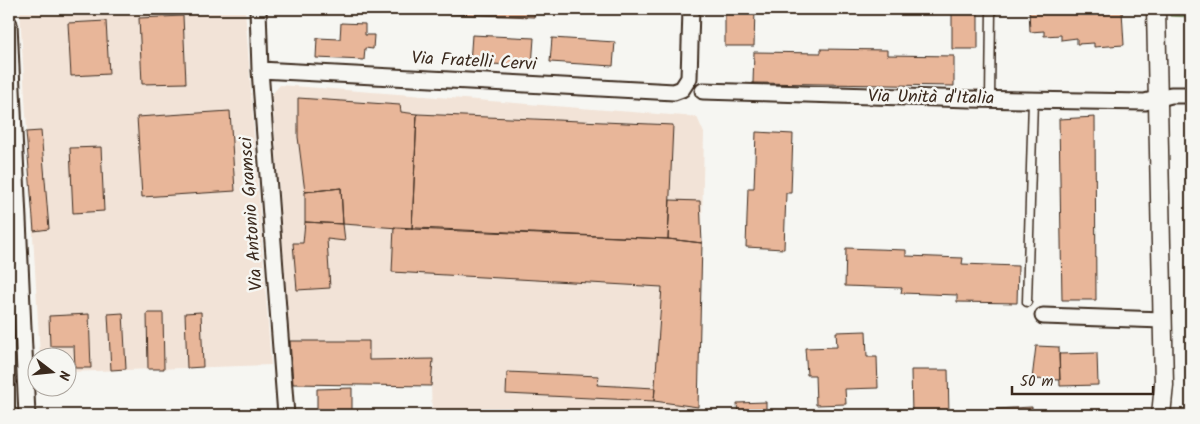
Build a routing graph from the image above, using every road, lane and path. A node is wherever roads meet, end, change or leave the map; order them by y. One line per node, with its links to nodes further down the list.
1 (258, 9): 6 (street, Via Antonio Gramsci)
2 (691, 9): 6 (street, Via Fratelli Cervi)
3 (991, 9): 10 (lane)
4 (1156, 9): 9 (street)
5 (9, 24): 12 (street)
6 (260, 70): 18 (street, Via Antonio Gramsci)
7 (703, 91): 10 (street, Via Unità d'Italia)
8 (1191, 95): 9 (street, Via Unità d'Italia)
9 (1158, 99): 11 (street, Via Unità d'Italia); 15 (street)
10 (990, 100): 11 (street, Via Unità d'Italia)
11 (1033, 100): 13 (lane)
12 (14, 271): 17 (street)
13 (1027, 302)
14 (1043, 316): 15 (street)
15 (1163, 320): 16 (street)
16 (1164, 385): 19 (street); 20 (street)
17 (27, 415)
18 (286, 415)
19 (1161, 415)
20 (1169, 415)

